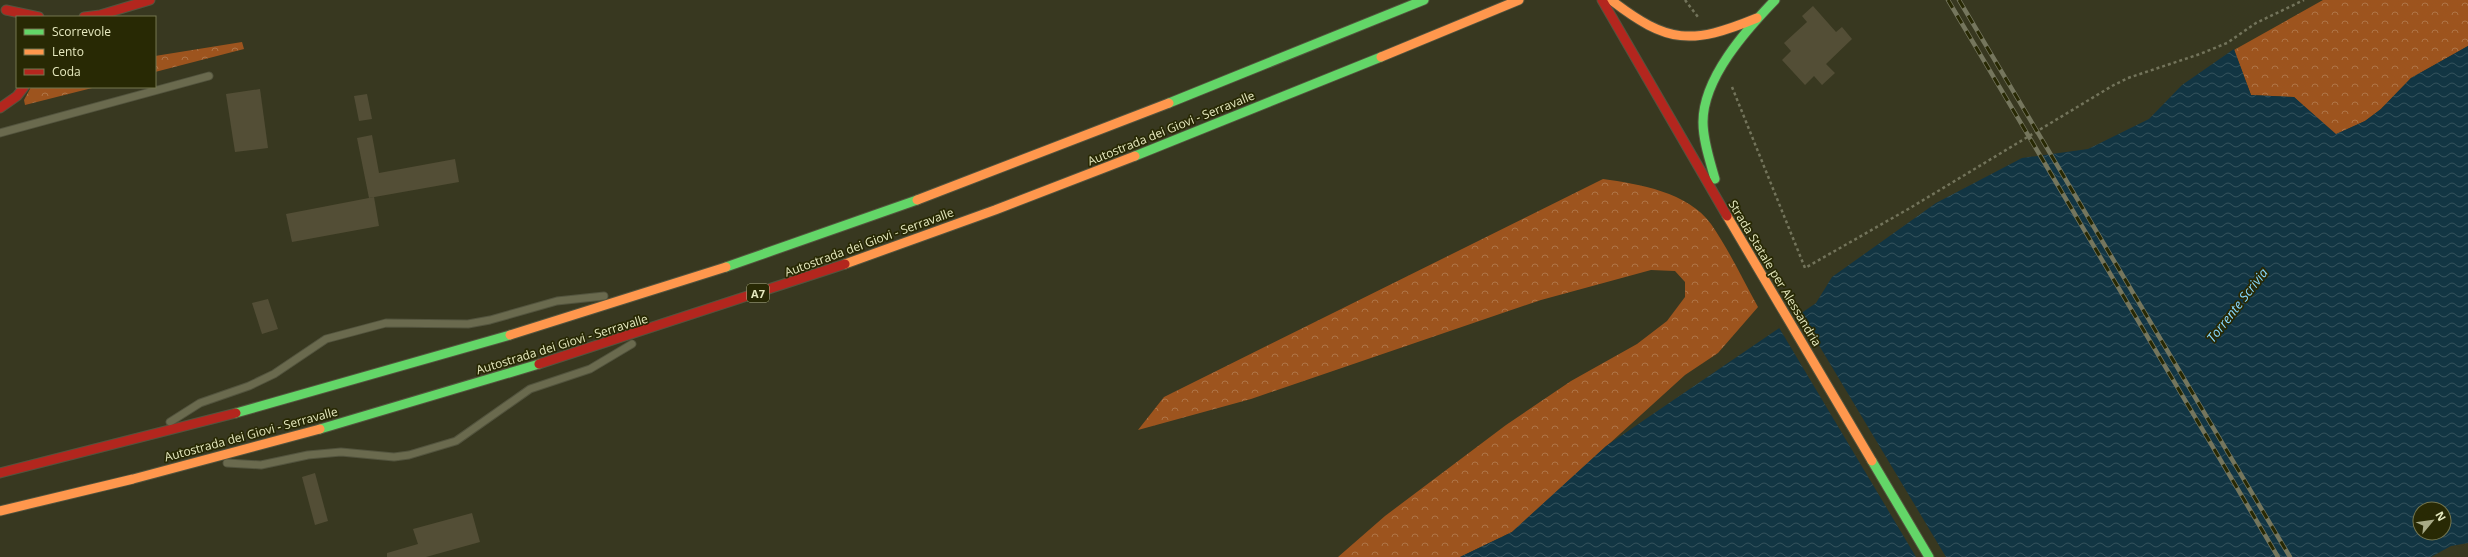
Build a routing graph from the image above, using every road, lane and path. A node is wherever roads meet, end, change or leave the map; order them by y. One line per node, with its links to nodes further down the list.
1 (150, 0): 11 (main road)
2 (1424, 0): 21 (main road, Autostrada dei Giovi - Serravalle)
3 (1519, 0): 22 (main road, Autostrada dei Giovi - Serravalle / A7)
4 (1602, 0): 20 (main road, Strada Statale per Alessandria)
5 (1611, 0): 13 (main road)
6 (1685, 0): 14 (path)
7 (1775, 0): 13 (main road)
8 (2304, 0): 16 (path)
9 (3, 8): 10 (main road); 12 (main road)
10 (35, 16)
11 (99, 16)
12 (16, 18)
13 (1758, 18): 20 (main road)
14 (1700, 21)
15 (209, 76): 19 (lane)
16 (1730, 82)
17 (23, 88): 18 (main road)
18 (0, 108)
19 (0, 133)
20 (1727, 216): 27 (main road, Strada Statale per Alessandria)
21 (652, 292): 23 (main road, Autostrada dei Giovi - Serravalle); 23 (lane)
22 (665, 325): 24 (main road, Autostrada dei Giovi - Serravalle / A7); 24 (lane)
23 (145, 438): 25 (main road, Autostrada dei Giovi - Serravalle)
24 (199, 462): 26 (main road, Autostrada dei Giovi - Serravalle / A7)
25 (0, 473)
26 (0, 511)
27 (1929, 557)

